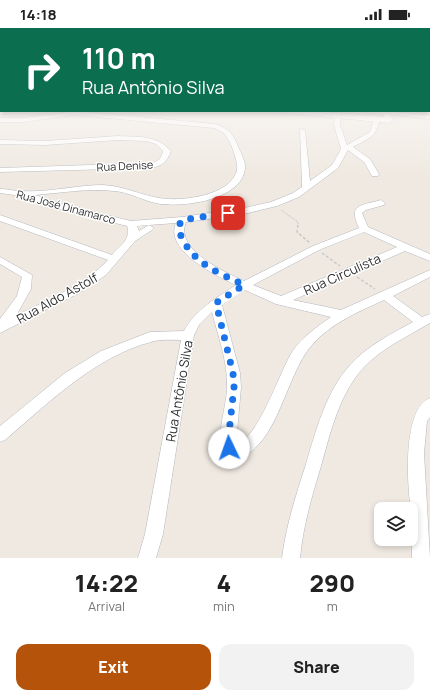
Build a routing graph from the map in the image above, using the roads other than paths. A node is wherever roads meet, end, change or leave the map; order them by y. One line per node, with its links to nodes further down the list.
1 (221, 128): 13 (street)
2 (338, 128): 5 (street)
3 (375, 128): 6 (street)
4 (302, 130): 11 (street)
5 (341, 136): 6 (street); 8 (street)
6 (360, 140): 8 (street)
7 (0, 142): 9 (street, Rua Denise)
8 (346, 148): 10 (street); 11 (street)
9 (0, 170)
10 (375, 174)
11 (306, 188): 16 (street)
12 (0, 191): 13 (street, Rua José Dinamarco)
13 (22, 194): 18 (street, Rua José Dinamarco)
14 (381, 203): 17 (street)
15 (0, 218): 21 (street)
16 (180, 222): 18 (street, Rua José Dinamarco); 18 (street, Rua Aldo Astolf); 24 (street)
17 (362, 225): 19 (street); 24 (street, Rua Antônio Silva)
18 (132, 230): 21 (street, Rua Aldo Astolf)
19 (405, 247): 20 (street); 26 (street, Rua Circulista)
20 (430, 258)
21 (114, 259): 30 (street, Rua Aldo Astolf)
22 (0, 260): 30 (street)
23 (430, 273): 25 (street)
24 (244, 285): 26 (street); 27 (street, Rua Antônio Silva)
25 (385, 296): 28 (street); 29 (street)
26 (280, 301): 28 (street)
27 (216, 303): 28 (street); 31 (street, Rua Antônio Silva)
28 (342, 314)
29 (426, 321): 35 (street)
30 (0, 329)
31 (188, 335): 33 (street); 34 (street, Rua Antônio Silva)
32 (430, 404): 36 (street)
33 (0, 435)
34 (147, 558)
35 (291, 558)
36 (421, 558)

